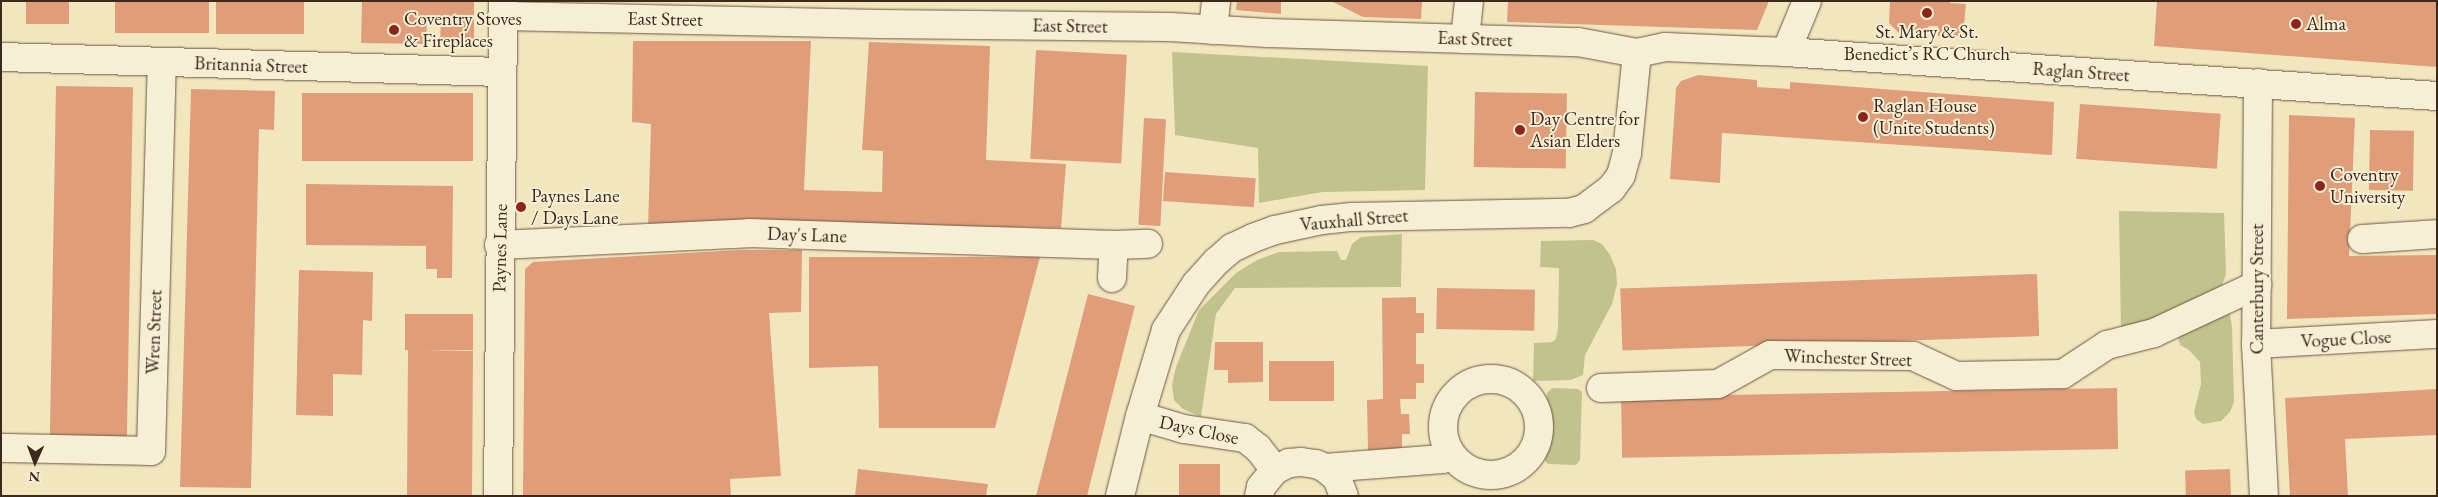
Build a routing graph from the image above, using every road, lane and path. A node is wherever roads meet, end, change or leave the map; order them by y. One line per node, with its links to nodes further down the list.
1 (1216, 1): 5 (street)
2 (1469, 1): 6 (street)
3 (1807, 1): 7 (street)
4 (502, 9): 5 (street, East Street); 11 (street, Paynes Lane)
5 (1213, 30): 6 (street, East Street)
6 (1464, 39): 8 (street, East Street)
7 (1786, 52): 8 (street, Raglan Street); 12 (street, Raglan Street)
8 (1637, 53): 24 (street, Vauxhall Street)
9 (1, 57): 10 (street, Britannia Street)
10 (162, 62): 11 (street, Britannia Street); 25 (street, Wren Street)
11 (501, 72): 17 (street, Paynes Lane)
12 (2258, 83): 13 (street, Raglan Street); 20 (street, Canterbury Street)
13 (2437, 96)
14 (2437, 234): 15 (street)
15 (2362, 239)
16 (1148, 244): 18 (street, Day's Lane)
17 (499, 245): 18 (street, Day's Lane); 29 (street, Paynes Lane)
18 (1114, 245): 19 (street)
19 (1112, 278)
20 (2257, 285): 22 (street, Canterbury Street); 23 (street, Winchester Street)
21 (2437, 334): 22 (street, Vogue Close)
22 (2256, 344): 33 (street, Canterbury Street)
23 (1601, 388)
24 (1140, 416): 28 (street, Days Close); 30 (street, Vauxhall Street)
25 (1, 448)
26 (1447, 456): 27 (street)
27 (1325, 468): 28 (street); 32 (street)
28 (1275, 470): 31 (street)
29 (498, 496)
30 (1120, 496)
31 (1259, 496)
32 (1344, 496)
33 (2264, 496)

